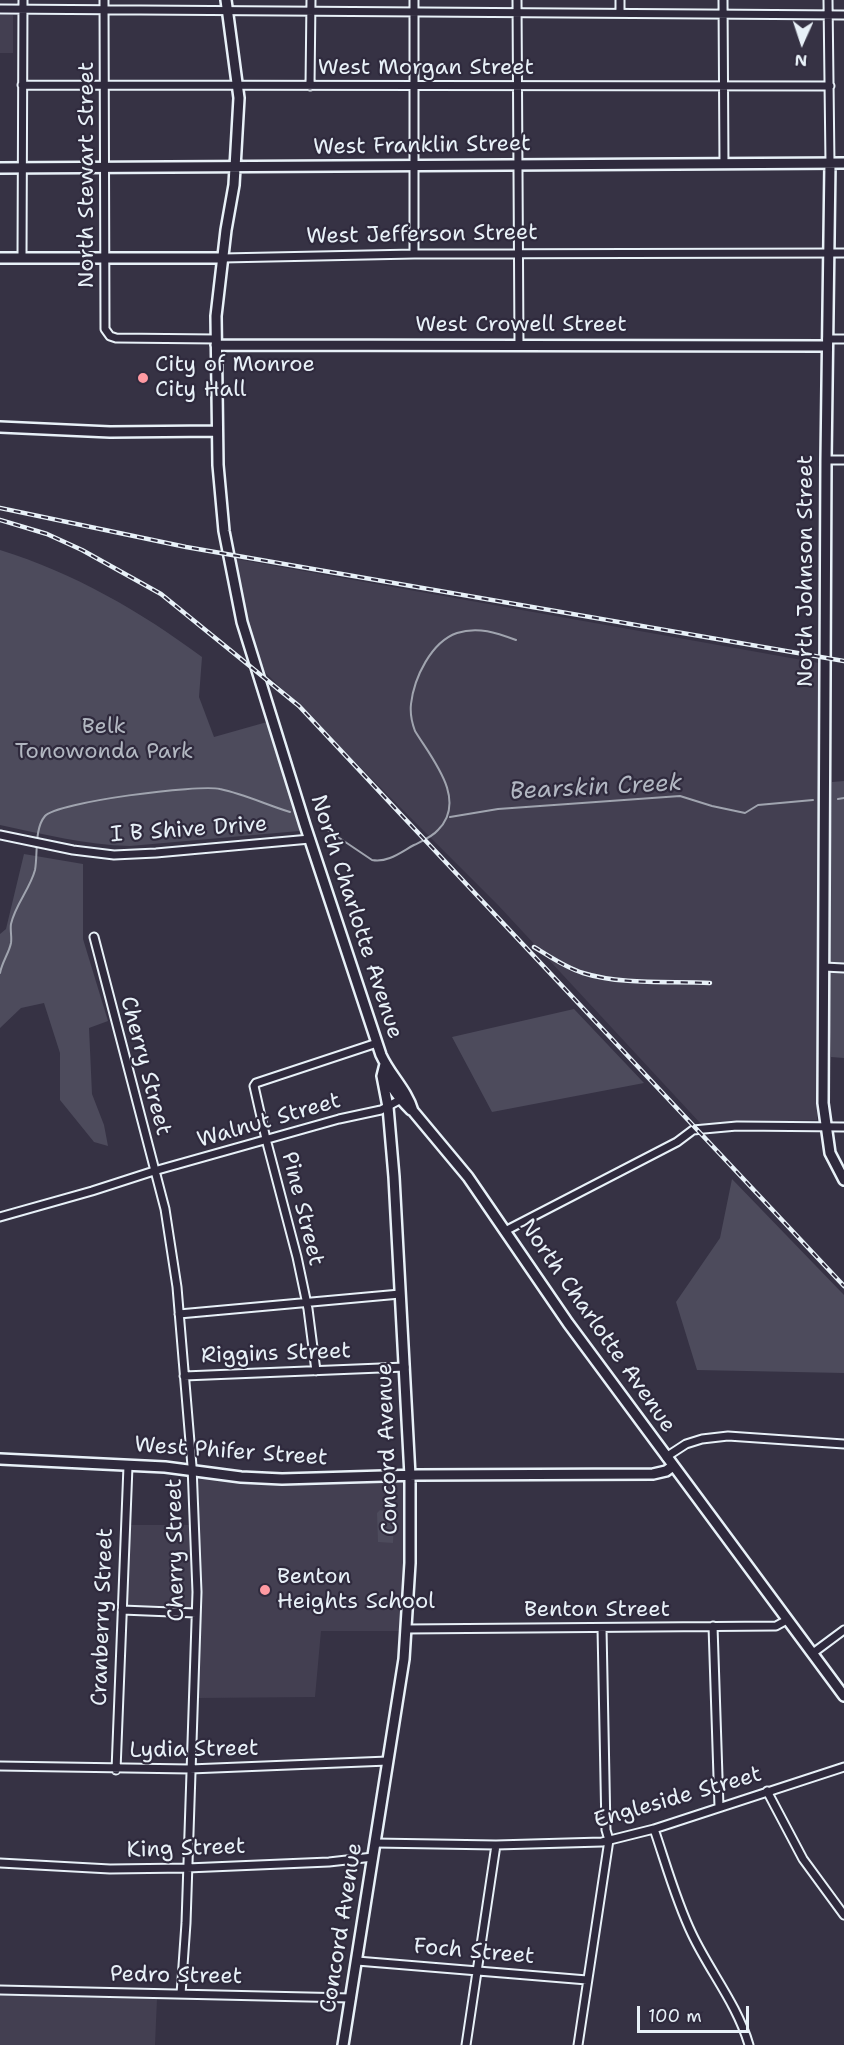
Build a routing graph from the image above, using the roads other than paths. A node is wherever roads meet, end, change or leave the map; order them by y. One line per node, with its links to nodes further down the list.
1 (23, 0): 11 (street)
2 (104, 0): 12 (street, North Stewart Street)
3 (226, 0): 13 (main road, North Charlotte Avenue)
4 (311, 0): 14 (street)
5 (414, 0): 15 (street)
6 (517, 0): 16 (street)
7 (620, 0): 17 (street)
8 (723, 0): 18 (street)
9 (828, 0): 19 (street, North Johnson Street)
10 (0, 9): 11 (street)
11 (23, 9): 12 (street); 21 (street)
12 (104, 10): 13 (street); 22 (street, North Stewart Street)
13 (228, 11): 14 (street); 23 (main road, North Charlotte Avenue)
14 (311, 11): 15 (street); 24 (street)
15 (414, 11): 16 (street); 25 (street)
16 (517, 13): 17 (street); 26 (street)
17 (620, 13): 18 (street)
18 (722, 13): 19 (street); 27 (street)
19 (828, 15): 20 (street); 28 (street, North Johnson Street)
20 (844, 15)
21 (22, 85): 22 (street, West Morgan Street); 35 (street)
22 (104, 85): 23 (street, West Morgan Street); 36 (street, North Stewart Street)
23 (238, 86): 24 (street, West Morgan Street); 37 (main road, North Charlotte Avenue)
24 (310, 86): 25 (street, West Morgan Street)
25 (414, 86): 26 (street, West Morgan Street); 33 (street)
26 (517, 86): 27 (street, West Morgan Street); 32 (street)
27 (724, 86): 28 (street, West Morgan Street); 31 (street)
28 (830, 86): 29 (street, North Johnson Street)
29 (830, 163): 30 (main road, West Franklin Street); 31 (main road, West Franklin Street); 38 (main road, North Johnson Street)
30 (844, 163)
31 (724, 164): 32 (main road, West Franklin Street)
32 (518, 165): 33 (main road, West Franklin Street); 41 (street)
33 (415, 166): 37 (main road, West Franklin Street); 40 (street)
34 (0, 168): 35 (main road, West Franklin Street)
35 (22, 168): 36 (main road, West Franklin Street); 43 (street)
36 (104, 168): 37 (main road, West Franklin Street); 44 (street, North Stewart Street)
37 (236, 168): 45 (main road, North Charlotte Avenue)
38 (828, 252): 39 (street, West Jefferson Street); 41 (street, West Jefferson Street); 49 (main road, North Johnson Street)
39 (844, 253)
40 (414, 254): 41 (street, West Jefferson Street); 45 (street, West Jefferson Street)
41 (518, 254): 50 (street)
42 (0, 258): 43 (main road, West Jefferson Street)
43 (22, 258): 44 (main road, West Jefferson Street)
44 (105, 258): 45 (main road, West Jefferson Street); 46 (street, North Stewart Street)
45 (223, 258): 48 (main road, North Charlotte Avenue)
46 (112, 337): 48 (street, West Crowell Street)
47 (844, 339): 49 (street, West Crowell Street)
48 (216, 342): 50 (main road, West Crowell Street); 52 (main road, North Charlotte Avenue)
49 (827, 342): 50 (main road, West Crowell Street); 53 (main road, North Johnson Street)
50 (519, 344)
51 (0, 428): 52 (main road)
52 (217, 431): 56 (main road, North Charlotte Avenue)
53 (826, 460): 54 (street); 58 (main road, North Johnson Street)
54 (844, 460)
55 (0, 835): 56 (street, I B Shive Drive)
56 (310, 839): 60 (main road, North Charlotte Avenue)
57 (94, 937): 67 (street, Cherry Street)
58 (824, 967): 59 (street); 64 (main road, North Johnson Street)
59 (844, 968)
60 (377, 1043): 61 (main road, North Charlotte Avenue); 66 (street, Pine Street)
61 (385, 1064): 62 (main road, North Charlotte Avenue); 63 (main road, Concord Avenue)
62 (404, 1098): 63 (street, Walnut Street); 70 (main road, North Charlotte Avenue)
63 (388, 1107): 66 (street, Walnut Street); 71 (main road, Concord Avenue)
64 (825, 1126): 65 (street); 68 (main road, North Johnson Street); 70 (street)
65 (844, 1127)
66 (266, 1139): 67 (street, Walnut Street); 72 (street, Pine Street)
67 (154, 1171): 69 (street, Walnut Street); 73 (street, Cherry Street)
68 (844, 1180)
69 (0, 1217)
70 (505, 1231): 78 (main road, North Charlotte Avenue)
71 (400, 1294): 72 (street); 74 (main road, Concord Avenue)
72 (306, 1302): 73 (street); 75 (street, Pine Street)
73 (179, 1314): 76 (street, Cherry Street)
74 (405, 1367): 75 (street, Riggins Street); 83 (main road, Concord Avenue)
75 (316, 1371): 76 (street, Riggins Street)
76 (184, 1376): 82 (street, Cherry Street)
77 (844, 1444): 78 (street)
78 (666, 1457): 81 (main road, North Charlotte Avenue)
79 (0, 1459): 80 (main road, West Phifer Street)
80 (128, 1466): 82 (main road, West Phifer Street); 84 (street, Cranberry Street)
81 (673, 1466): 83 (main road, West Phifer Street); 86 (main road, North Charlotte Avenue)
82 (192, 1470): 83 (main road, West Phifer Street); 85 (street, Cherry Street)
83 (410, 1476): 89 (main road, Concord Avenue)
84 (122, 1610): 85 (street); 97 (street, Cranberry Street)
85 (196, 1613): 96 (street, Cherry Street)
86 (787, 1620): 87 (street, Benton Street); 91 (main road, North Charlotte Avenue)
87 (713, 1626): 88 (street, Benton Street); 99 (street)
88 (602, 1628): 89 (street, Benton Street); 101 (street)
89 (406, 1629): 93 (main road, Concord Avenue)
90 (844, 1630): 91 (street)
91 (813, 1653): 92 (main road, North Charlotte Avenue)
92 (844, 1696)
93 (388, 1761): 96 (street, Lydia Street); 102 (main road, Concord Avenue)
94 (0, 1766): 97 (street, Lydia Street)
95 (844, 1767): 98 (street, Engleside Street)
96 (190, 1769): 97 (street, Lydia Street); 106 (street, Cherry Street)
97 (116, 1770)
98 (767, 1791): 99 (street, Engleside Street); 107 (street)
99 (719, 1807): 100 (street, Engleside Street)
100 (654, 1829): 101 (street, Engleside Street); 117 (street)
101 (609, 1840): 103 (street, Engleside Street); 110 (street)
102 (375, 1843): 103 (street, Engleside Street); 104 (main road, Concord Avenue)
103 (496, 1845): 109 (street)
104 (373, 1857): 106 (street, King Street); 108 (main road, Concord Avenue)
105 (0, 1863): 106 (street, King Street)
106 (187, 1868): 112 (street, Cherry Street)
107 (844, 1915)
108 (357, 1961): 109 (street, Foch Street); 113 (main road, Concord Avenue)
109 (477, 1969): 110 (street, Foch Street); 115 (street)
110 (587, 1980): 116 (street)
111 (0, 1990): 112 (street, Pedro Street)
112 (181, 1994): 113 (street, Pedro Street)
113 (351, 1998): 114 (main road, Concord Avenue)
114 (344, 2045)
115 (466, 2045)
116 (578, 2045)
117 (749, 2045)

